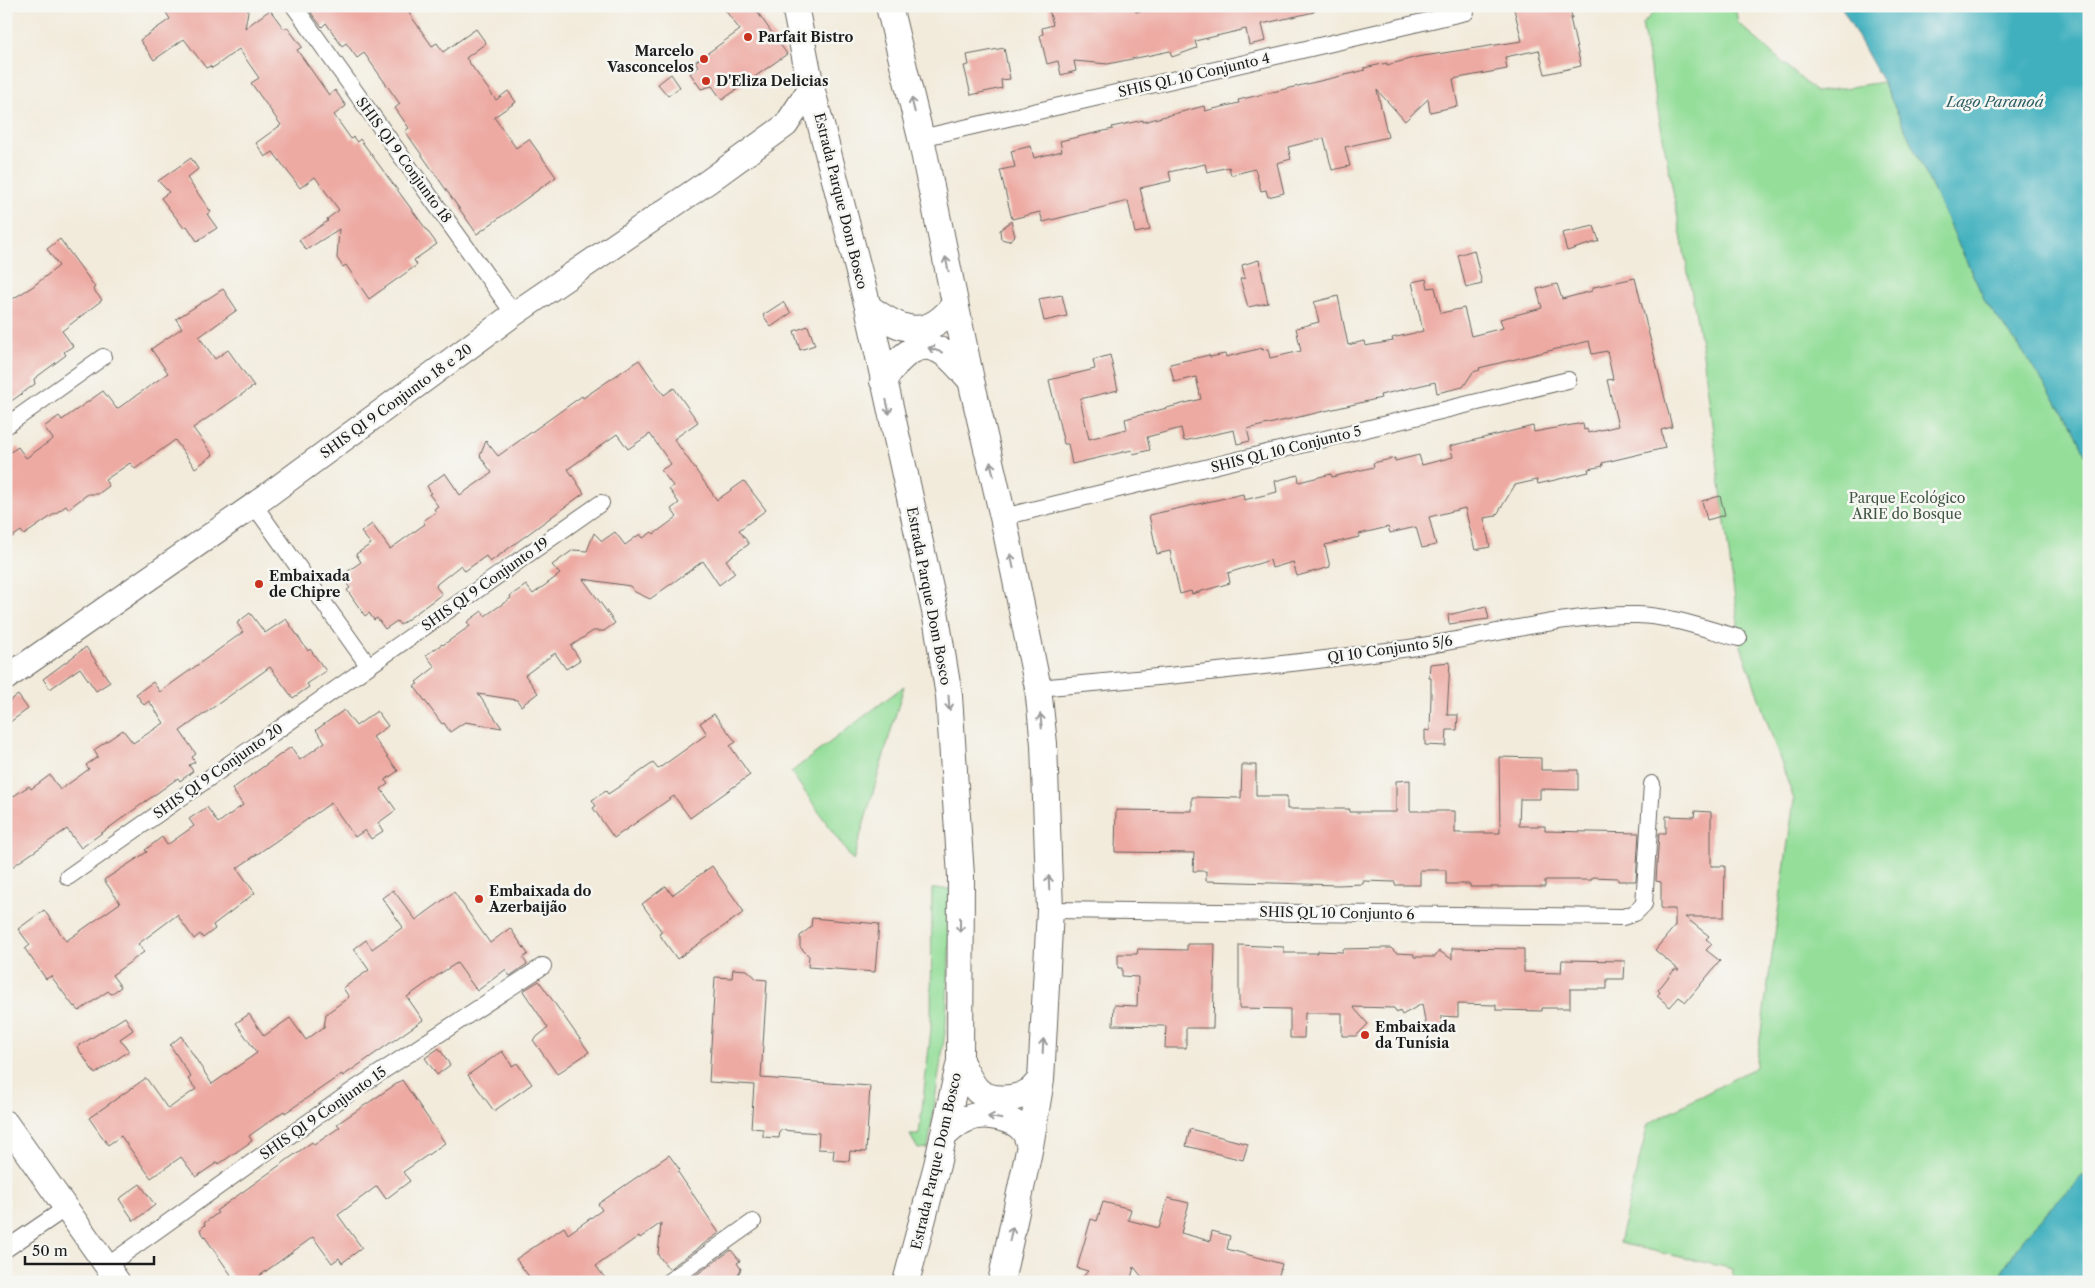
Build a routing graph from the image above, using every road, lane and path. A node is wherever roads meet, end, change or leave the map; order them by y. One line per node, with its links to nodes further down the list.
1 (294, 6): 11 (street, SHIS QI 9 Conjunto 18)
2 (795, 6): 5 (main road, Estrada Parque Dom Bosco)
3 (889, 6): 8 (main road, one-way to 3)
4 (1466, 12): 8 (street, SHIS QL 10 Conjunto 4)
5 (812, 87): 6 (street, SHIS QI 9 Conjunto 18 e 20); 7 (main road, Estrada Parque Dom Bosco)
6 (786, 125): 7 (street); 11 (street, SHIS QI 9 Conjunto 18 e 20)
7 (824, 136): 10 (main road, Estrada Parque Dom Bosco)
8 (921, 138): 9 (main road, one-way to 8)
9 (956, 304): 10 (main road); 13 (main road)
10 (868, 308): 15 (main road, Estrada Parque Dom Bosco)
11 (514, 314): 18 (street, SHIS QI 9 Conjunto 18 e 20)
12 (103, 357): 16 (street)
13 (971, 380): 15 (main road, one-way to 15); 19 (main road, one-way to 13)
14 (1568, 380): 19 (street, SHIS QL 10 Conjunto 5)
15 (882, 381): 28 (main road, Estrada Parque Dom Bosco, one-way to 28)
16 (6, 426)
17 (601, 503): 21 (street, SHIS QI 9 Conjunto 19)
18 (254, 505): 21 (street); 22 (street, SHIS QI 9 Conjunto 18 e 20)
19 (1003, 517): 23 (main road, one-way to 19)
20 (1739, 638): 23 (street, QI 10 Conjunto 5/6)
21 (368, 665): 25 (street, SHIS QI 9 Conjunto 20)
22 (6, 678)
23 (1038, 688): 26 (main road, one-way to 23)
24 (1652, 784): 26 (street, SHIS QL 10 Conjunto 6)
25 (68, 877)
26 (1050, 910): 29 (main road, one-way to 26)
27 (543, 966): 36 (street, SHIS QI 9 Conjunto 15)
28 (960, 1061): 29 (main road); 31 (main road, Estrada Parque Dom Bosco)
29 (1041, 1080): 32 (main road)
30 (6, 1124): 33 (street)
31 (943, 1136): 32 (main road, one-way to 31); 38 (main road, Estrada Parque Dom Bosco)
32 (1030, 1146): 39 (main road, one-way to 32)
33 (66, 1208): 35 (street); 36 (street)
34 (753, 1222): 37 (street)
35 (6, 1249)
36 (113, 1274)
37 (668, 1282)
38 (906, 1282)
39 (1001, 1282)

